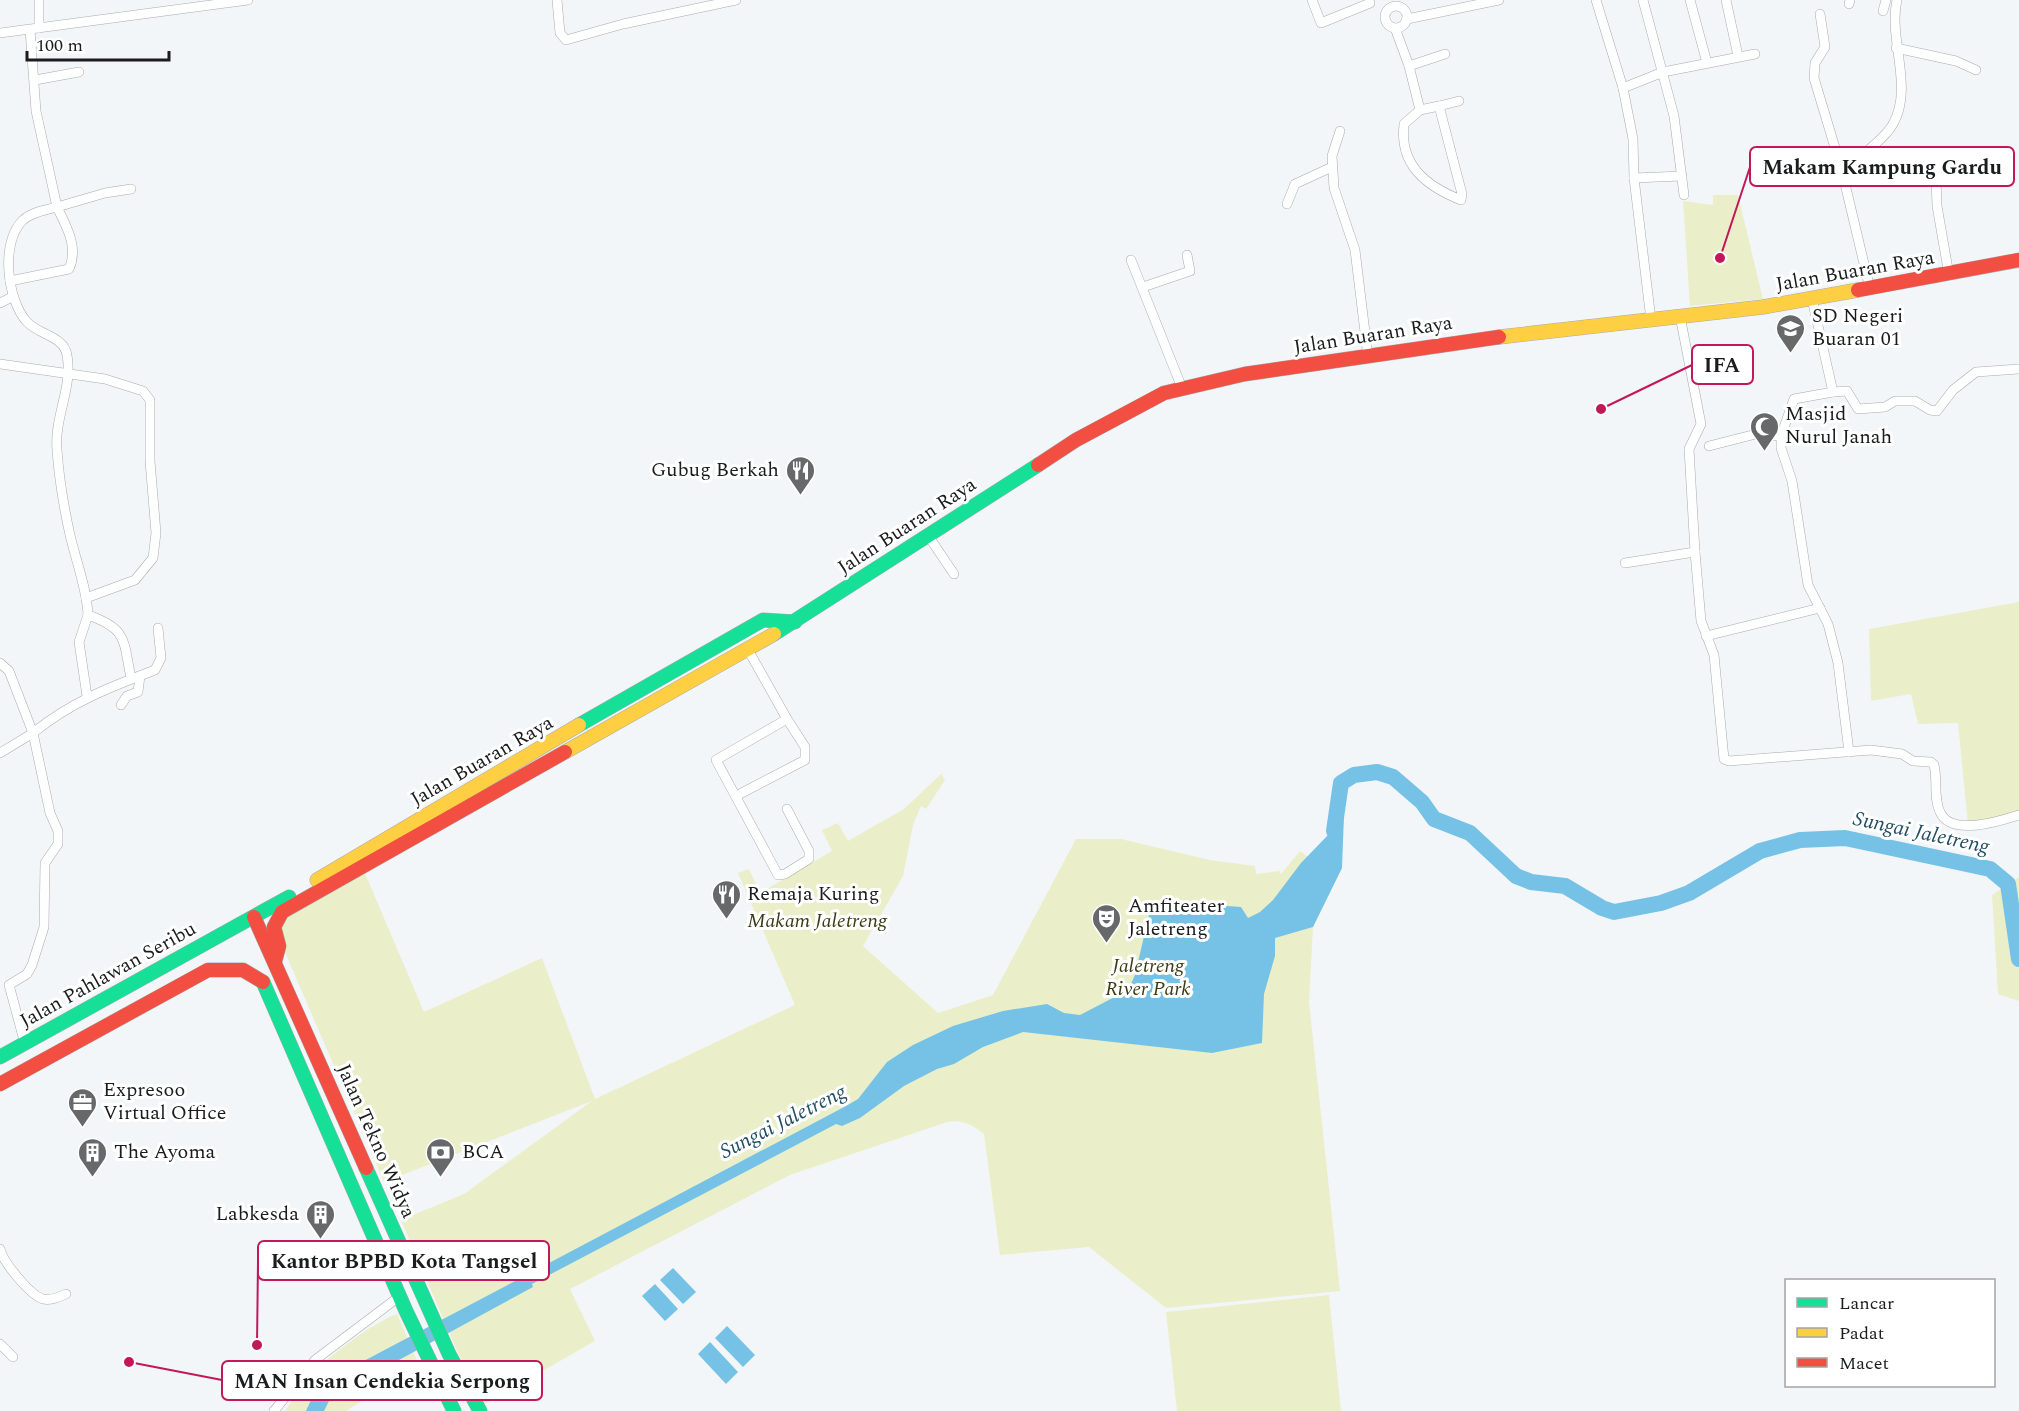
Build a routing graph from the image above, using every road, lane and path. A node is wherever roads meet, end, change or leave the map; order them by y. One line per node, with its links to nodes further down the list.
1 (39, 0): 20 (street)
2 (248, 0): 20 (street)
3 (556, 0): 4 (street)
4 (736, 0)
5 (1312, 0): 13 (street)
6 (1499, 0): 14 (street)
7 (1596, 0): 32 (street)
8 (1643, 0): 30 (street)
9 (1690, 0): 26 (street)
10 (1726, 0): 25 (street)
11 (1886, 0): 15 (street)
12 (1897, 0): 22 (street)
13 (1369, 2): 17 (street)
14 (1457, 4): 18 (street)
15 (1883, 11)
16 (1820, 14): 38 (street)
17 (1385, 18): 18 (street); 19 (street)
18 (1407, 20): 19 (street)
19 (1395, 28): 27 (street)
20 (35, 29): 21 (street); 31 (street)
21 (0, 33)
22 (1896, 48): 28 (street); 38 (street)
23 (1445, 54): 27 (street)
24 (1755, 54): 25 (street)
25 (1738, 56): 26 (street)
26 (1707, 63): 30 (street)
27 (1409, 66): 35 (street)
28 (1976, 70)
29 (80, 72): 31 (street)
30 (1663, 72): 32 (street); 39 (street)
31 (35, 80): 47 (street)
32 (1623, 88): 40 (street)
33 (1459, 101): 34 (street)
34 (1439, 106): 35 (street); 42 (street)
35 (1420, 110): 43 (street)
36 (1340, 131): 37 (street)
37 (1332, 167): 46 (street); 60 (street)
38 (1842, 171): 54 (street)
39 (1682, 176): 40 (street); 45 (street)
40 (1634, 178): 59 (street)
41 (1936, 178): 51 (street)
42 (1458, 182): 43 (street); 43 (street)
43 (1438, 187)
44 (131, 189): 47 (street)
45 (1684, 195)
46 (1287, 204)
47 (57, 207): 52 (street); 52 (street)
48 (1187, 255): 53 (street)
49 (1131, 260): 53 (street)
50 (2019, 260): 51 (main road, Jalan Buaran Raya)
51 (1949, 275): 54 (main road, Jalan Buaran Raya)
52 (10, 281): 55 (street)
53 (1143, 287): 64 (street)
54 (1870, 289): 56 (main road, Jalan Buaran Raya)
55 (12, 297): 57 (street); 63 (street)
56 (1812, 299): 58 (main road, Jalan Buaran Raya); 65 (street)
57 (0, 303)
58 (1680, 316): 59 (main road, Jalan Buaran Raya); 69 (street)
59 (1650, 320): 60 (main road, Jalan Buaran Raya)
60 (1368, 357): 64 (main road, Jalan Buaran Raya)
61 (0, 363): 63 (street)
62 (2019, 369): 65 (street)
63 (68, 374): 72 (street); 72 (street)
64 (1182, 388): 68 (main road, Jalan Buaran Raya)
65 (1833, 392): 66 (street)
66 (1781, 436): 67 (street); 73 (street)
67 (1709, 446)
68 (929, 537): 71 (street); 75 (main road, Jalan Buaran Raya)
69 (1695, 552): 70 (street); 77 (street)
70 (1625, 562)
71 (954, 574)
72 (86, 598): 74 (street)
73 (1820, 608): 77 (street); 85 (street)
74 (88, 615): 80 (street); 81 (street)
75 (796, 622): 78 (main road, Jalan Buaran Raya); 90 (main road, Jalan Buaran Raya)
76 (158, 627): 80 (street)
77 (1706, 636): 85 (street)
78 (747, 648): 83 (street); 90 (main road, Jalan Buaran Raya)
79 (0, 663): 84 (street)
80 (135, 677): 81 (street); 82 (street)
81 (87, 696): 84 (street)
82 (122, 705)
83 (788, 719): 87 (street); 87 (street)
84 (33, 733): 86 (street); 93 (street)
85 (1849, 752): 89 (street)
86 (0, 753)
87 (736, 796): 88 (street)
88 (787, 809)
89 (2019, 815)
90 (333, 877): 91 (main road, Jalan Buaran Raya); 92 (main road, Jalan Buaran Raya)
91 (254, 918): 92 (main road, Jalan Tekno Widya); 93 (main road, Jalan Pahlawan Seribu)
92 (274, 961): 103 (main road, Jalan Tekno Widya)
93 (25, 1044): 94 (main road, Jalan Pahlawan Seribu)
94 (0, 1057)
95 (0, 1084): 98 (main road, Jalan Tekno Widya)
96 (0, 1250): 97 (street)
97 (66, 1294)
98 (400, 1296): 101 (street); 102 (main road, Jalan Tekno Widya)
99 (0, 1344): 100 (street)
100 (14, 1357)
101 (274, 1411)
102 (454, 1411)
103 (480, 1411)

